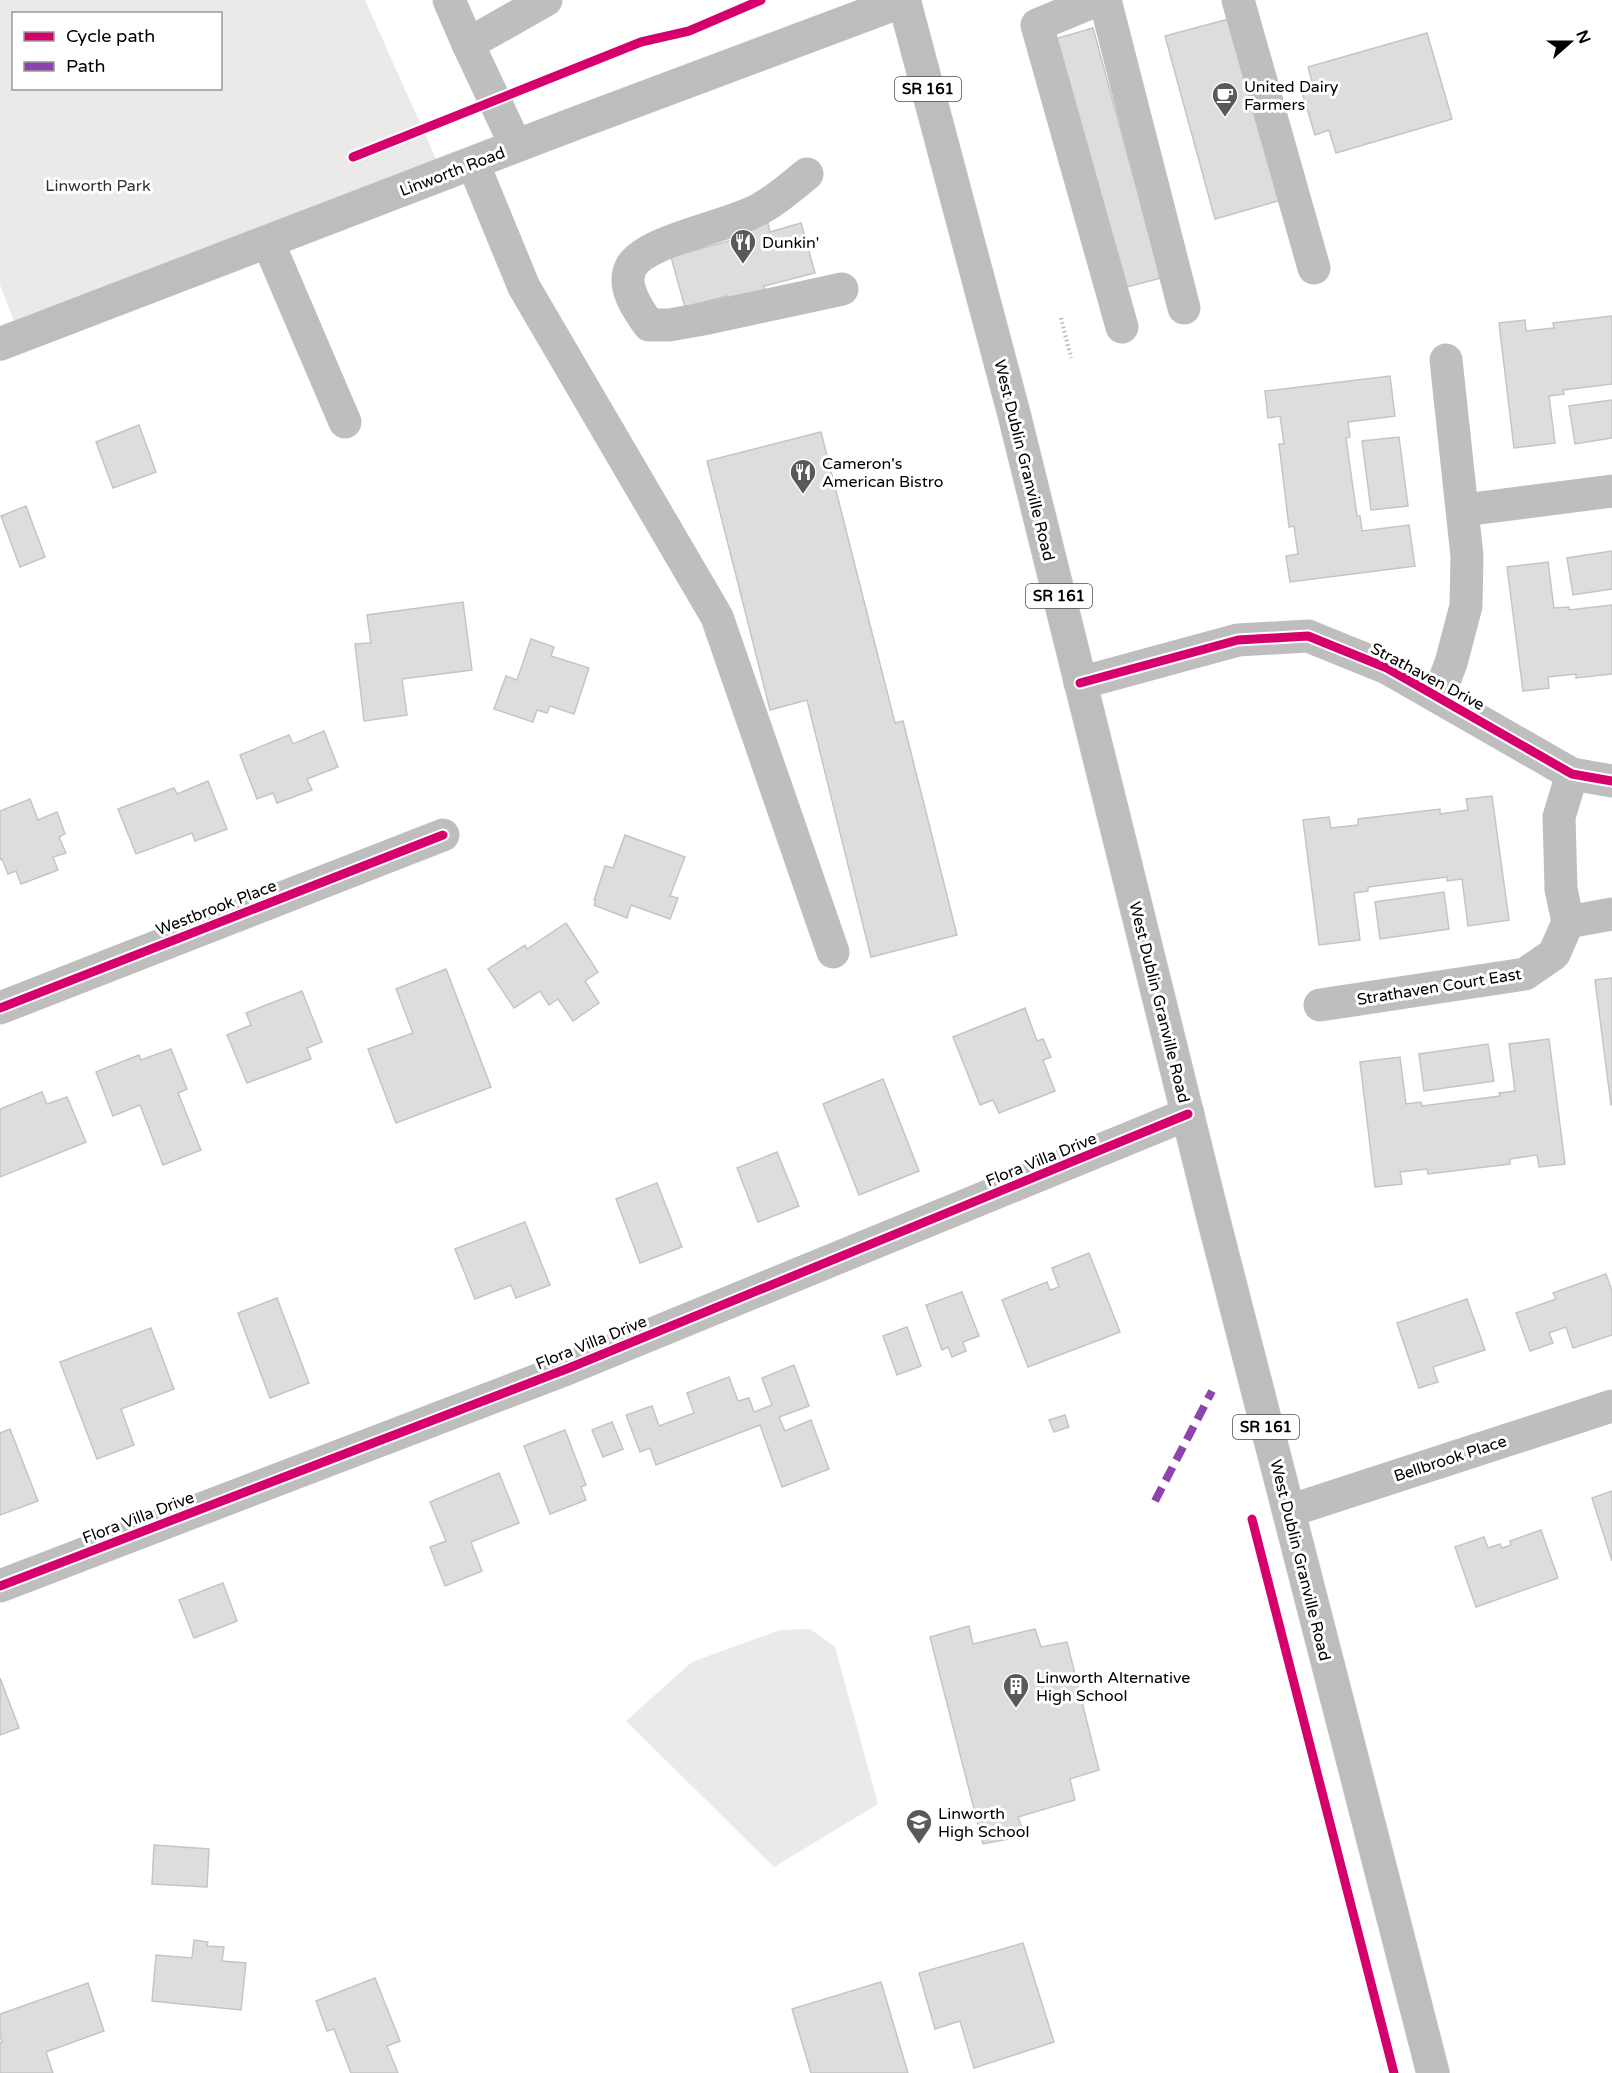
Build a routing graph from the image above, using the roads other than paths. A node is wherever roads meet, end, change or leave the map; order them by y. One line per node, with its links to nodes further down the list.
1 (449, 0): 7 (street)
2 (546, 0): 7 (street)
3 (905, 0): 8 (main road, Linworth Road); 21 (main road, West Dublin Granville Road / SR 161)
4 (1097, 0): 15 (street)
5 (1105, 0): 14 (street)
6 (1238, 0): 12 (street)
7 (468, 44): 8 (street)
8 (516, 146): 9 (main road, Linworth Road)
9 (473, 163): 11 (main road, Linworth Road); 28 (street)
10 (807, 174): 13 (street)
11 (268, 242): 16 (main road, Linworth Road); 18 (street)
12 (1314, 268)
13 (842, 289)
14 (1184, 308)
15 (1122, 327)
16 (0, 344)
17 (1446, 360): 20 (street)
18 (345, 423)
19 (1612, 491): 20 (street)
20 (1464, 510): 22 (street)
21 (1080, 683): 22 (street, Strathaven Drive); 31 (main road, West Dublin Granville Road / SR 161)
22 (1438, 696): 23 (street, Strathaven Drive)
23 (1572, 774): 24 (street, Strathaven Drive); 27 (street)
24 (1612, 781)
25 (443, 835): 30 (street, Westbrook Place)
26 (1612, 914): 27 (street)
27 (1568, 922): 29 (street, Strathaven Court East)
28 (833, 952)
29 (1320, 1005)
30 (0, 1008)
31 (1188, 1114): 33 (main road, West Dublin Granville Road / SR 161); 34 (street, Flora Villa Drive)
32 (1612, 1406): 33 (street, Bellbrook Place)
33 (1289, 1511): 35 (main road, West Dublin Granville Road / SR 161)
34 (0, 1586)
35 (1433, 2073)

